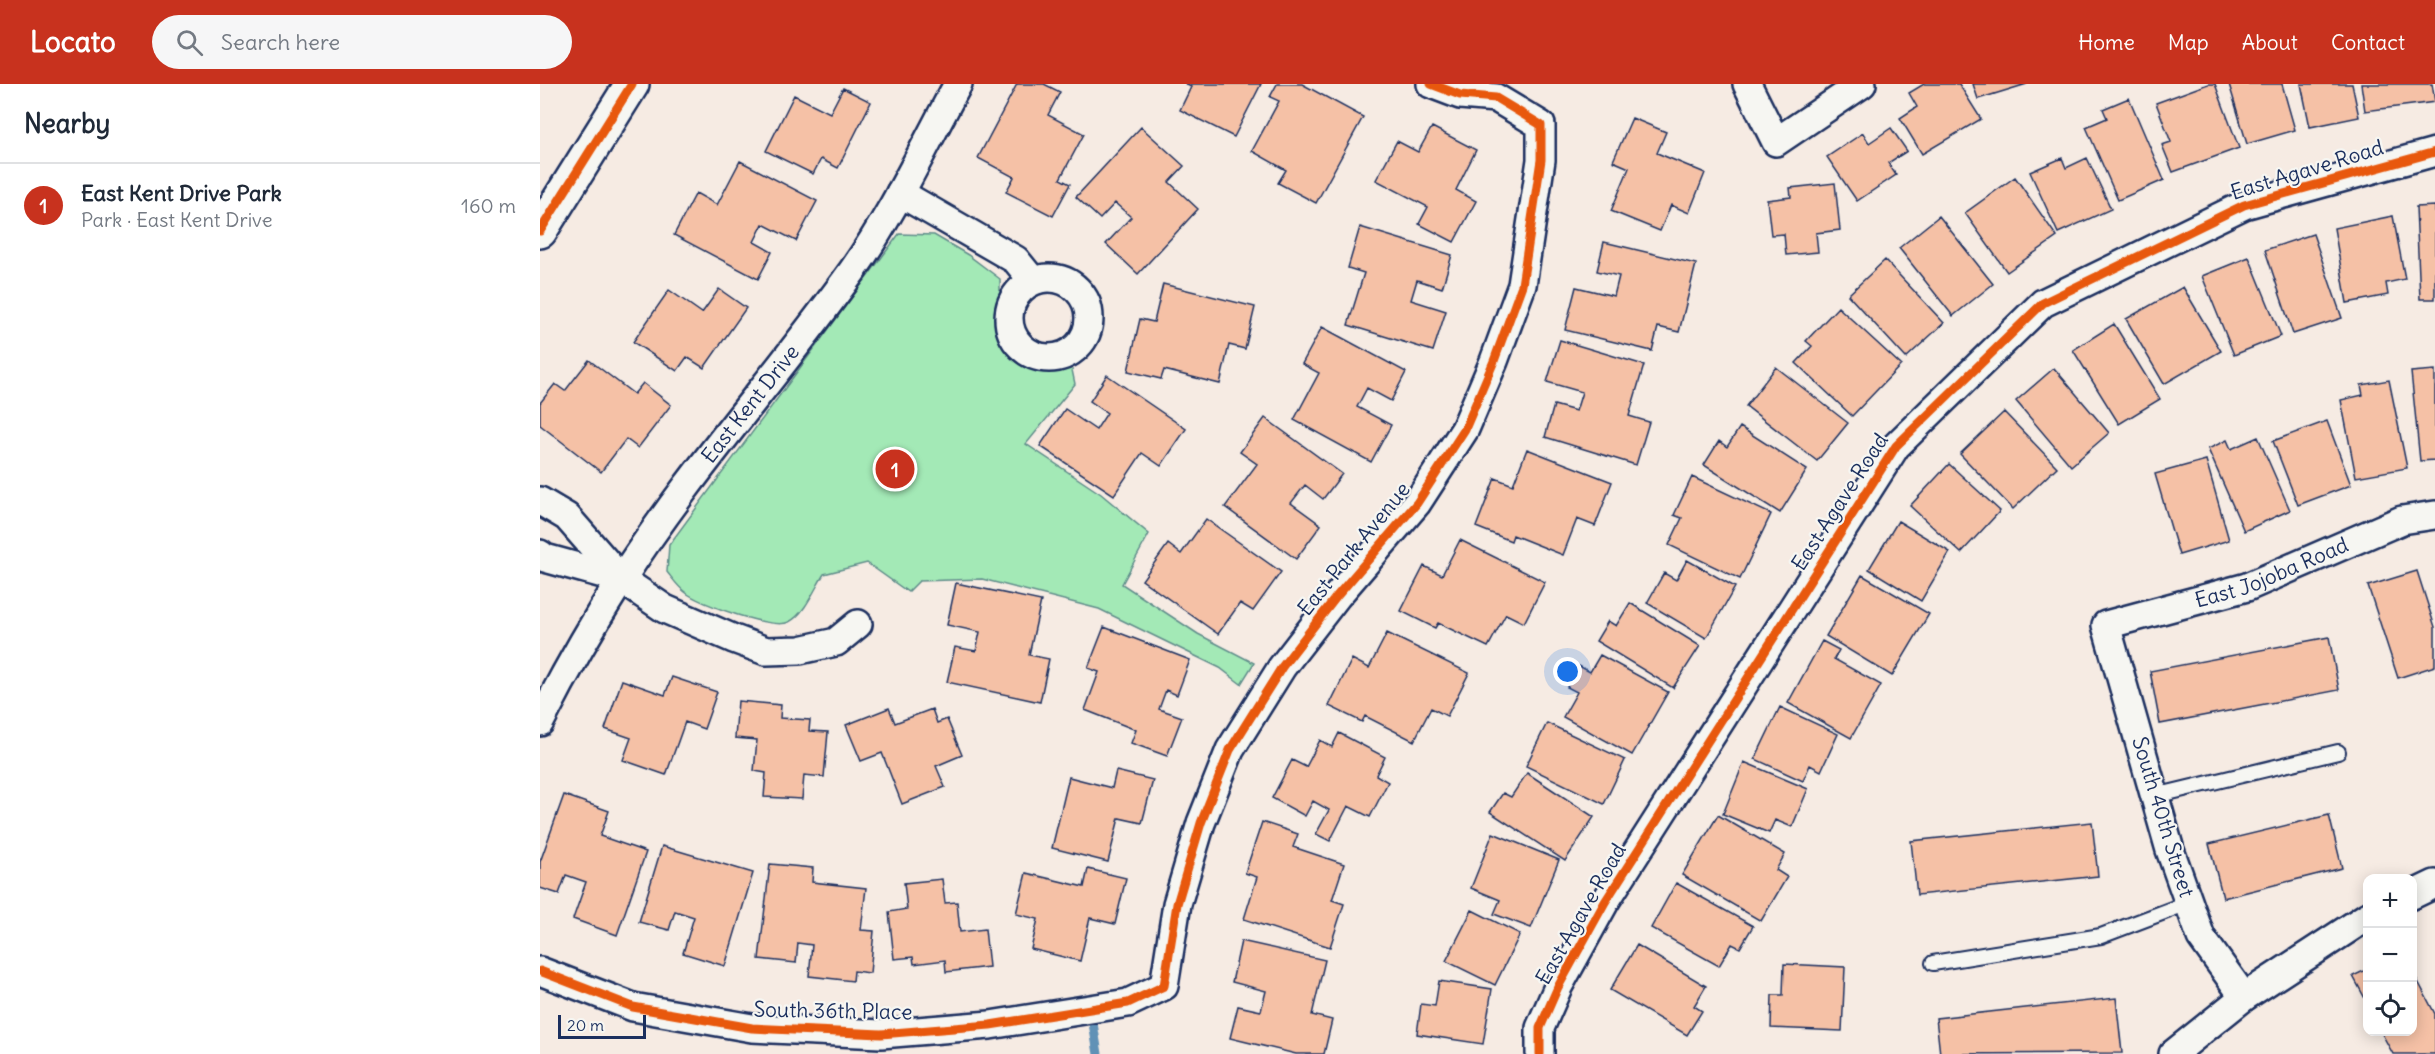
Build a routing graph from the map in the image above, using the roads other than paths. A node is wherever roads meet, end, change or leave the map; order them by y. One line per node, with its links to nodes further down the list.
1 (632, 84): 8 (street)
2 (958, 84): 7 (street, East Kent Drive)
3 (1431, 84): 25 (street, East Park Avenue)
4 (1747, 84): 5 (street)
5 (1862, 84)
6 (2435, 152): 27 (street, East Agave Road)
7 (900, 193): 9 (street); 13 (street, East Kent Drive)
8 (540, 231)
9 (1033, 281)
10 (540, 501): 13 (street)
11 (2435, 516): 15 (street, East Jojoba Road)
12 (540, 554): 13 (street)
13 (621, 579): 14 (street); 16 (street, East Kent Drive)
14 (858, 624)
15 (2106, 626): 18 (street, South 40th Street)
16 (540, 722)
17 (2338, 752): 18 (lane)
18 (2155, 796): 21 (street, South 40th Street)
19 (2435, 884): 20 (street)
20 (2417, 893)
21 (2188, 903): 23 (lane); 26 (street, South 40th Street)
22 (2363, 919): 26 (street)
23 (1934, 963)
24 (540, 971): 25 (street, South 36th Place)
25 (1164, 986)
26 (2244, 997): 28 (street)
27 (1540, 1054)
28 (2173, 1054)

